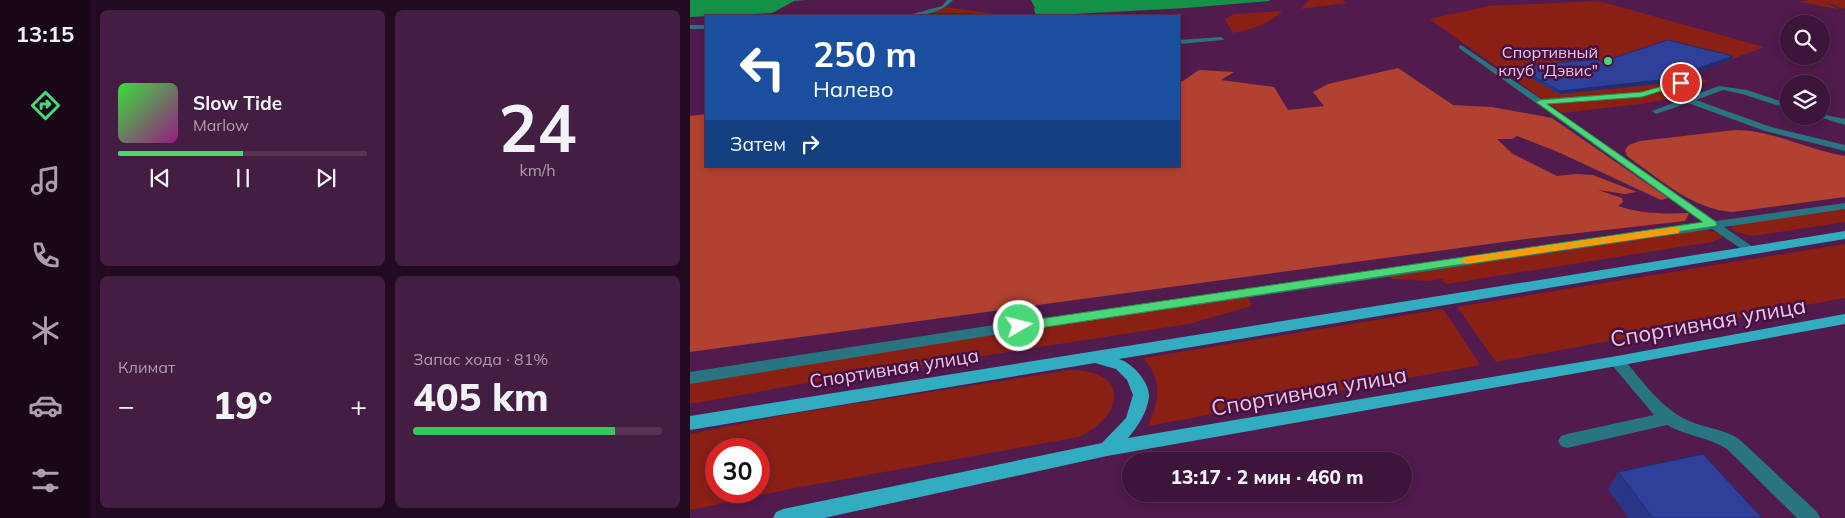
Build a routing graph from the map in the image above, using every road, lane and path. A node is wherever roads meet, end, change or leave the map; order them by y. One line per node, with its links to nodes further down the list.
1 (950, 0): 2 (street)
2 (912, 15)
3 (690, 27): 4 (street)
4 (705, 27)
5 (1221, 38): 6 (street)
6 (1180, 42)
7 (1461, 47): 10 (street)
8 (1681, 83): 10 (street)
9 (1688, 100): 11 (street); 12 (street); 15 (street)
10 (1540, 102): 17 (street)
11 (1780, 104)
12 (1656, 111)
13 (1830, 118): 14 (street)
14 (1845, 122)
15 (1845, 148)
16 (1845, 206): 17 (street)
17 (1712, 224): 19 (street); 23 (street)
18 (1845, 235): 19 (main road, Спортивная улица)
19 (1749, 250): 21 (main road, Спортивная улица)
20 (1845, 319): 22 (main road, Спортивная улица)
21 (1093, 356): 25 (main road, Спортивная улица); 27 (main road)
22 (1617, 361): 24 (street); 27 (main road, Спортивная улица)
23 (690, 378)
24 (1669, 418): 26 (street); 29 (street)
25 (693, 423)
26 (1567, 441)
27 (1107, 449): 28 (main road, Спортивная улица)
28 (782, 518)
29 (1810, 518)

